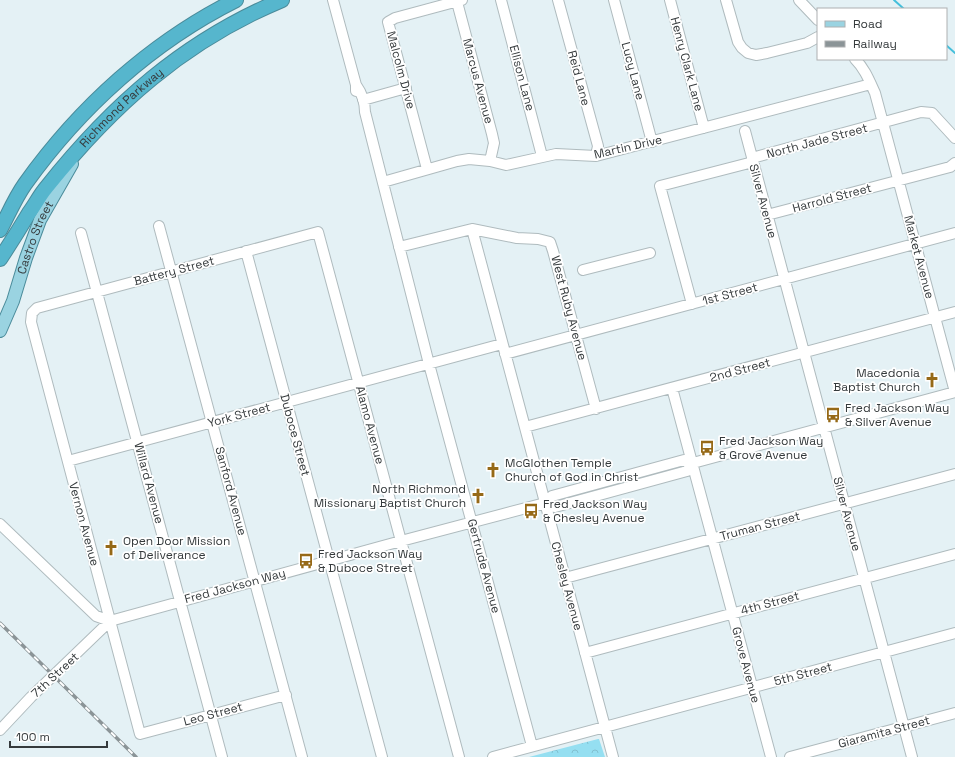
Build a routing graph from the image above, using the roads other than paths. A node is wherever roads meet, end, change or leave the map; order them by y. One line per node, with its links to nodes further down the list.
1 (236, 0): 33 (highway, Richmond Parkway)
2 (282, 0): 24 (highway, Richmond Parkway)
3 (333, 0): 15 (street)
4 (501, 0): 25 (street, Ellison Lane)
5 (558, 0): 26 (street, Reid Lane)
6 (614, 0): 23 (street, Lucy Lane)
7 (670, 0): 20 (street, Henry Clark Lane)
8 (726, 0): 12 (street)
9 (799, 0): 11 (street)
10 (460, 1): 16 (street, Malcolm Drive); 28 (street, Marcus Avenue)
11 (817, 19)
12 (817, 38)
13 (856, 60): 14 (street)
14 (871, 84): 19 (street); 20 (street, Martin Drive)
15 (356, 85): 17 (street); 18 (street)
16 (406, 88): 17 (street); 30 (street, Malcolm Drive)
17 (363, 100): 18 (street)
18 (364, 112): 32 (street, Gertrude Avenue)
19 (883, 123): 22 (street, North Jade Street); 27 (street, North Jade Street); 31 (street, Market Avenue)
20 (704, 128): 23 (street, Martin Drive)
21 (745, 131): 27 (street, Silver Avenue)
22 (955, 138)
23 (652, 142): 26 (street, Martin Drive)
24 (81, 148): 46 (highway, Richmond Parkway); 55 (main road, Castro Street)
25 (542, 156): 26 (street, Martin Drive); 28 (street, Martin Drive)
26 (596, 156)
27 (752, 160): 34 (street, Silver Avenue); 51 (street, North Jade Street)
28 (490, 161): 30 (street, Martin Drive)
29 (955, 163): 31 (street, Harrold Street)
30 (428, 169): 32 (street, Martin Drive)
31 (898, 180): 34 (street, Harrold Street); 42 (street, Market Avenue)
32 (383, 182): 43 (street, Gertrude Avenue)
33 (24, 185): 35 (main road); 38 (highway, Richmond Parkway)
34 (767, 215): 49 (street, Silver Avenue)
35 (0, 217)
36 (160, 226): 48 (street, Sanford Avenue)
37 (472, 229): 43 (street, West Ruby Avenue); 56 (street, West Ruby Avenue); 57 (street, Chesley Avenue)
38 (0, 230)
39 (318, 232): 44 (street, Battery Street); 60 (street, Alamo Avenue)
40 (81, 233): 50 (street, Willard Avenue)
41 (955, 234): 42 (street, 1st Street)
42 (916, 244): 49 (street, 1st Street); 54 (street, Market Avenue)
43 (398, 247): 59 (street, Gertrude Avenue)
44 (246, 251): 48 (street, Battery Street); 63 (street, Duboce Street)
45 (650, 253): 47 (street)
46 (0, 259)
47 (583, 270)
48 (172, 271): 50 (street, Battery Street); 65 (street, Sanford Avenue)
49 (784, 279): 51 (street, 1st Street); 58 (street, Silver Avenue)
50 (98, 291): 53 (street, Battery Street); 68 (street, Willard Avenue)
51 (692, 304): 56 (street, 1st Street)
52 (955, 312): 54 (street, 2nd Street)
53 (32, 313): 69 (street, Vernon Avenue)
54 (936, 317): 58 (street, 2nd Street); 62 (street, Market Avenue)
55 (0, 331)
56 (577, 335): 57 (street, 1st Street); 64 (street, West Ruby Avenue)
57 (504, 349): 59 (street, York Street); 66 (street, Chesley Avenue)
58 (804, 352): 61 (street, 2nd Street); 67 (street, Silver Avenue)
59 (429, 364): 60 (street, York Street); 74 (street, Gertrude Avenue)
60 (359, 383): 63 (street, York Street); 77 (street, Alamo Avenue)
61 (672, 388): 64 (street, 2nd Street); 70 (street, Grove Avenue)
62 (955, 392): 67 (street, Fred Jackson Way)
63 (286, 402): 65 (street, York Street); 79 (street, Duboce Street)
64 (596, 409): 66 (street, 2nd Street)
65 (213, 422): 68 (street, York Street); 82 (street, Sanford Avenue)
66 (525, 427): 72 (street, Chesley Avenue)
67 (824, 428): 70 (street, Fred Jackson Way); 73 (street, Silver Avenue)
68 (138, 442): 69 (street, York Street); 83 (street, Willard Avenue)
69 (68, 461): 85 (street, Vernon Avenue)
70 (693, 463): 72 (street, Fred Jackson Way); 76 (street, Grove Avenue)
71 (955, 474): 73 (street, Truman Street)
72 (545, 503): 74 (street, Fred Jackson Way); 80 (street, Chesley Avenue)
73 (844, 503): 76 (street, Truman Street); 81 (street, Silver Avenue)
74 (472, 522): 77 (street, Fred Jackson Way); 97 (street, Gertrude Avenue)
75 (0, 524): 85 (street)
76 (712, 539): 80 (street, Truman Street); 84 (street, Grove Avenue)
77 (401, 541): 79 (street, Fred Jackson Way); 101 (street, Alamo Avenue)
78 (955, 554): 81 (street, 4th Street)
79 (329, 561): 82 (street, Fred Jackson Way); 100 (street, Duboce Street)
80 (565, 578): 88 (street, Chesley Avenue)
81 (864, 578): 84 (street, 4th Street); 87 (street, Silver Avenue)
82 (255, 581): 83 (street, Fred Jackson Way); 90 (street, Sanford Avenue)
83 (181, 601): 85 (street, Fred Jackson Way); 92 (street, Willard Avenue)
84 (733, 613): 88 (street, 4th Street); 89 (street, Grove Avenue)
85 (110, 621): 95 (street, 7th Street); 96 (street, Vernon Avenue)
86 (955, 633): 87 (street, 5th Street)
87 (884, 652): 89 (street, 5th Street); 94 (street, Silver Avenue)
88 (585, 653): 93 (street, Chesley Avenue)
89 (752, 688): 93 (street, 5th Street); 104 (street, Grove Avenue)
90 (286, 695): 92 (street, Leo Street); 99 (street, Sanford Avenue)
91 (955, 713): 94 (street, Giaramita Street)
92 (211, 715): 96 (street, Leo Street); 98 (street, Willard Avenue)
93 (605, 727): 97 (street, 5th Street); 103 (street, Chesley Avenue)
94 (904, 727): 105 (street, Giaramita Street); 106 (street, Silver Avenue)
95 (0, 730)
96 (140, 734)
97 (532, 746): 102 (street, 5th Street)
98 (222, 757)
99 (302, 757)
100 (382, 757)
101 (459, 757)
102 (493, 757)
103 (613, 757)
104 (771, 757)
105 (790, 757)
106 (912, 757)

